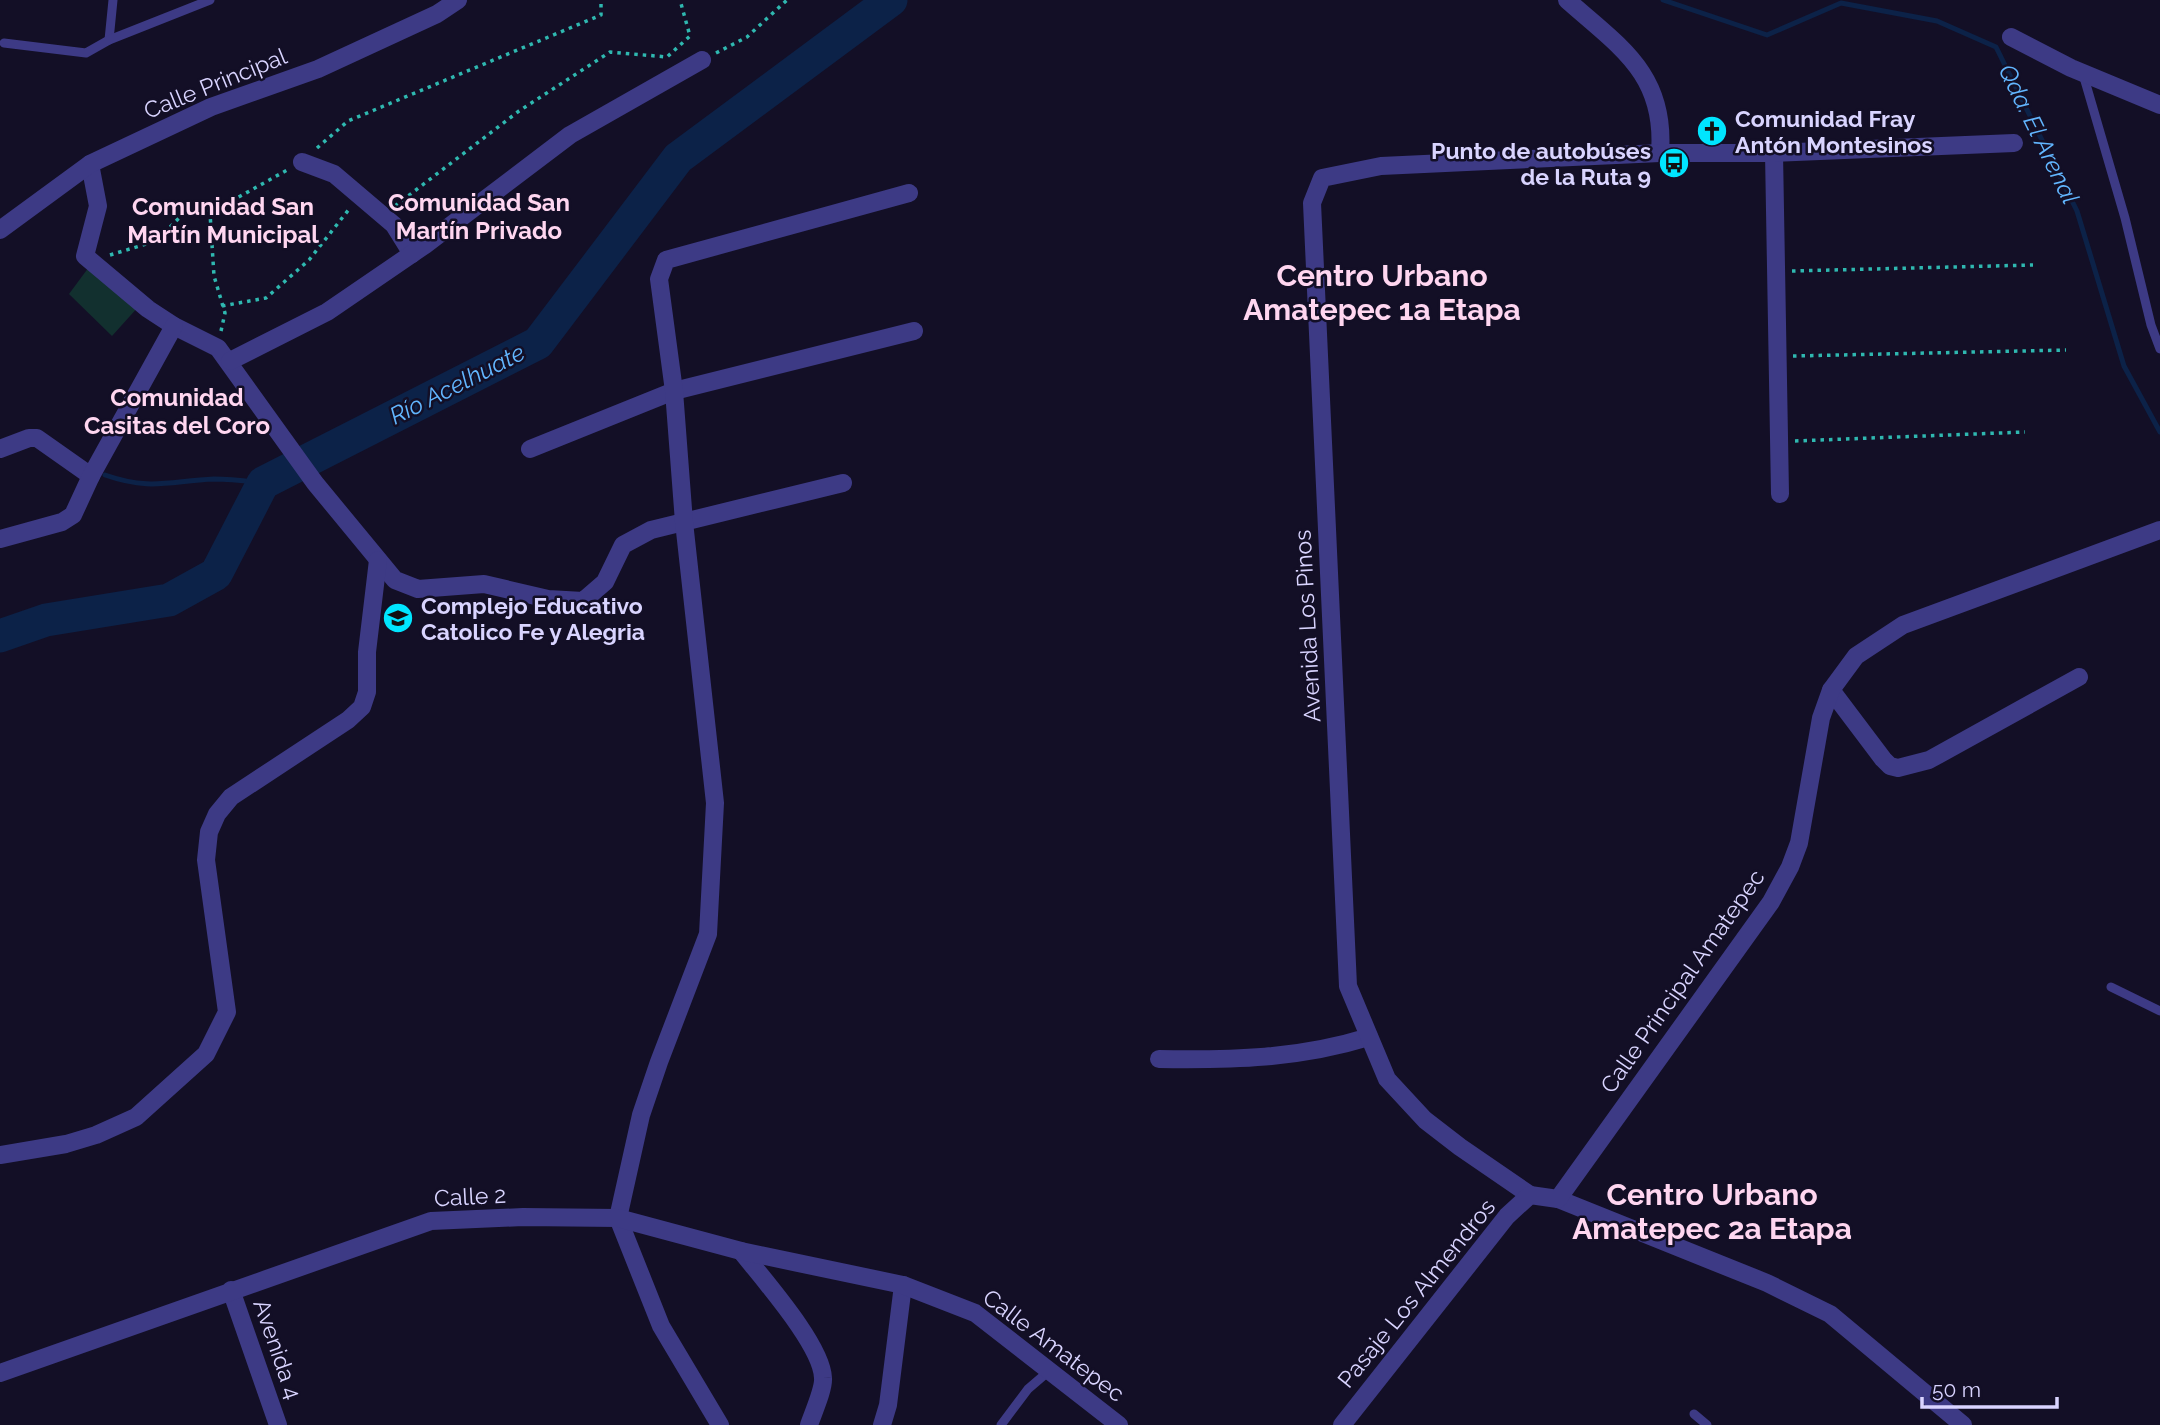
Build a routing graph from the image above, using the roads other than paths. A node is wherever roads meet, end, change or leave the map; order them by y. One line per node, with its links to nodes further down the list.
1 (113, 0): 6 (lane)
2 (210, 0): 6 (lane)
3 (458, 0): 15 (street, Calle Principal)
4 (1567, 0): 12 (street)
5 (2011, 37): 9 (street)
6 (109, 40): 7 (lane)
7 (4, 43)
8 (702, 60): 18 (street)
9 (2083, 73): 10 (street); 21 (lane)
10 (2160, 105)
11 (2014, 143): 13 (street, Avenida Los Pinos)
12 (1660, 153): 13 (street, Avenida Los Pinos); 37 (street, Avenida Los Pinos)
13 (1774, 153): 28 (street)
14 (302, 162): 18 (street)
15 (90, 164): 17 (street, Calle Principal); 19 (street)
16 (909, 194): 23 (street)
17 (0, 230)
18 (412, 254): 22 (street)
19 (174, 326): 22 (street); 26 (street)
20 (914, 331): 23 (street)
21 (2160, 349)
22 (224, 355): 32 (street)
23 (674, 391): 25 (street); 29 (street)
24 (0, 449): 26 (street)
25 (530, 449)
26 (91, 476): 31 (street)
27 (843, 483): 29 (street)
28 (1780, 494)
29 (684, 522): 32 (street); 42 (street)
30 (2160, 530): 34 (street, Calle Principal Amatepec)
31 (0, 539)
32 (378, 561): 39 (street)
33 (2079, 677): 34 (street)
34 (1830, 690): 41 (street, Calle Principal Amatepec)
35 (2111, 987): 36 (lane)
36 (2160, 1011)
37 (1369, 1037): 38 (street); 40 (street, Avenida Los Pinos)
38 (1159, 1059)
39 (0, 1155)
40 (1530, 1195): 41 (street, Avenida Los Pinos); 56 (street, Pasaje Los Almendros)
41 (1558, 1199): 58 (street, Avenida Los Pinos)
42 (618, 1218): 43 (street, Calle 2); 46 (street, Calle 2); 51 (street)
43 (741, 1251): 44 (street, Calle 2); 52 (street)
44 (878, 1280): 45 (street, Calle Amatepec)
45 (902, 1284): 47 (street, Calle Amatepec); 53 (street)
46 (231, 1290): 48 (street, Calle 2); 50 (street, Avenida 4)
47 (1050, 1369): 54 (lane); 55 (street, Calle Amatepec)
48 (0, 1373)
49 (1694, 1414): 57 (lane)
50 (278, 1425)
51 (720, 1425)
52 (809, 1425)
53 (883, 1425)
54 (1001, 1425)
55 (1119, 1425)
56 (1342, 1425)
57 (1706, 1425)
58 (1963, 1425)

